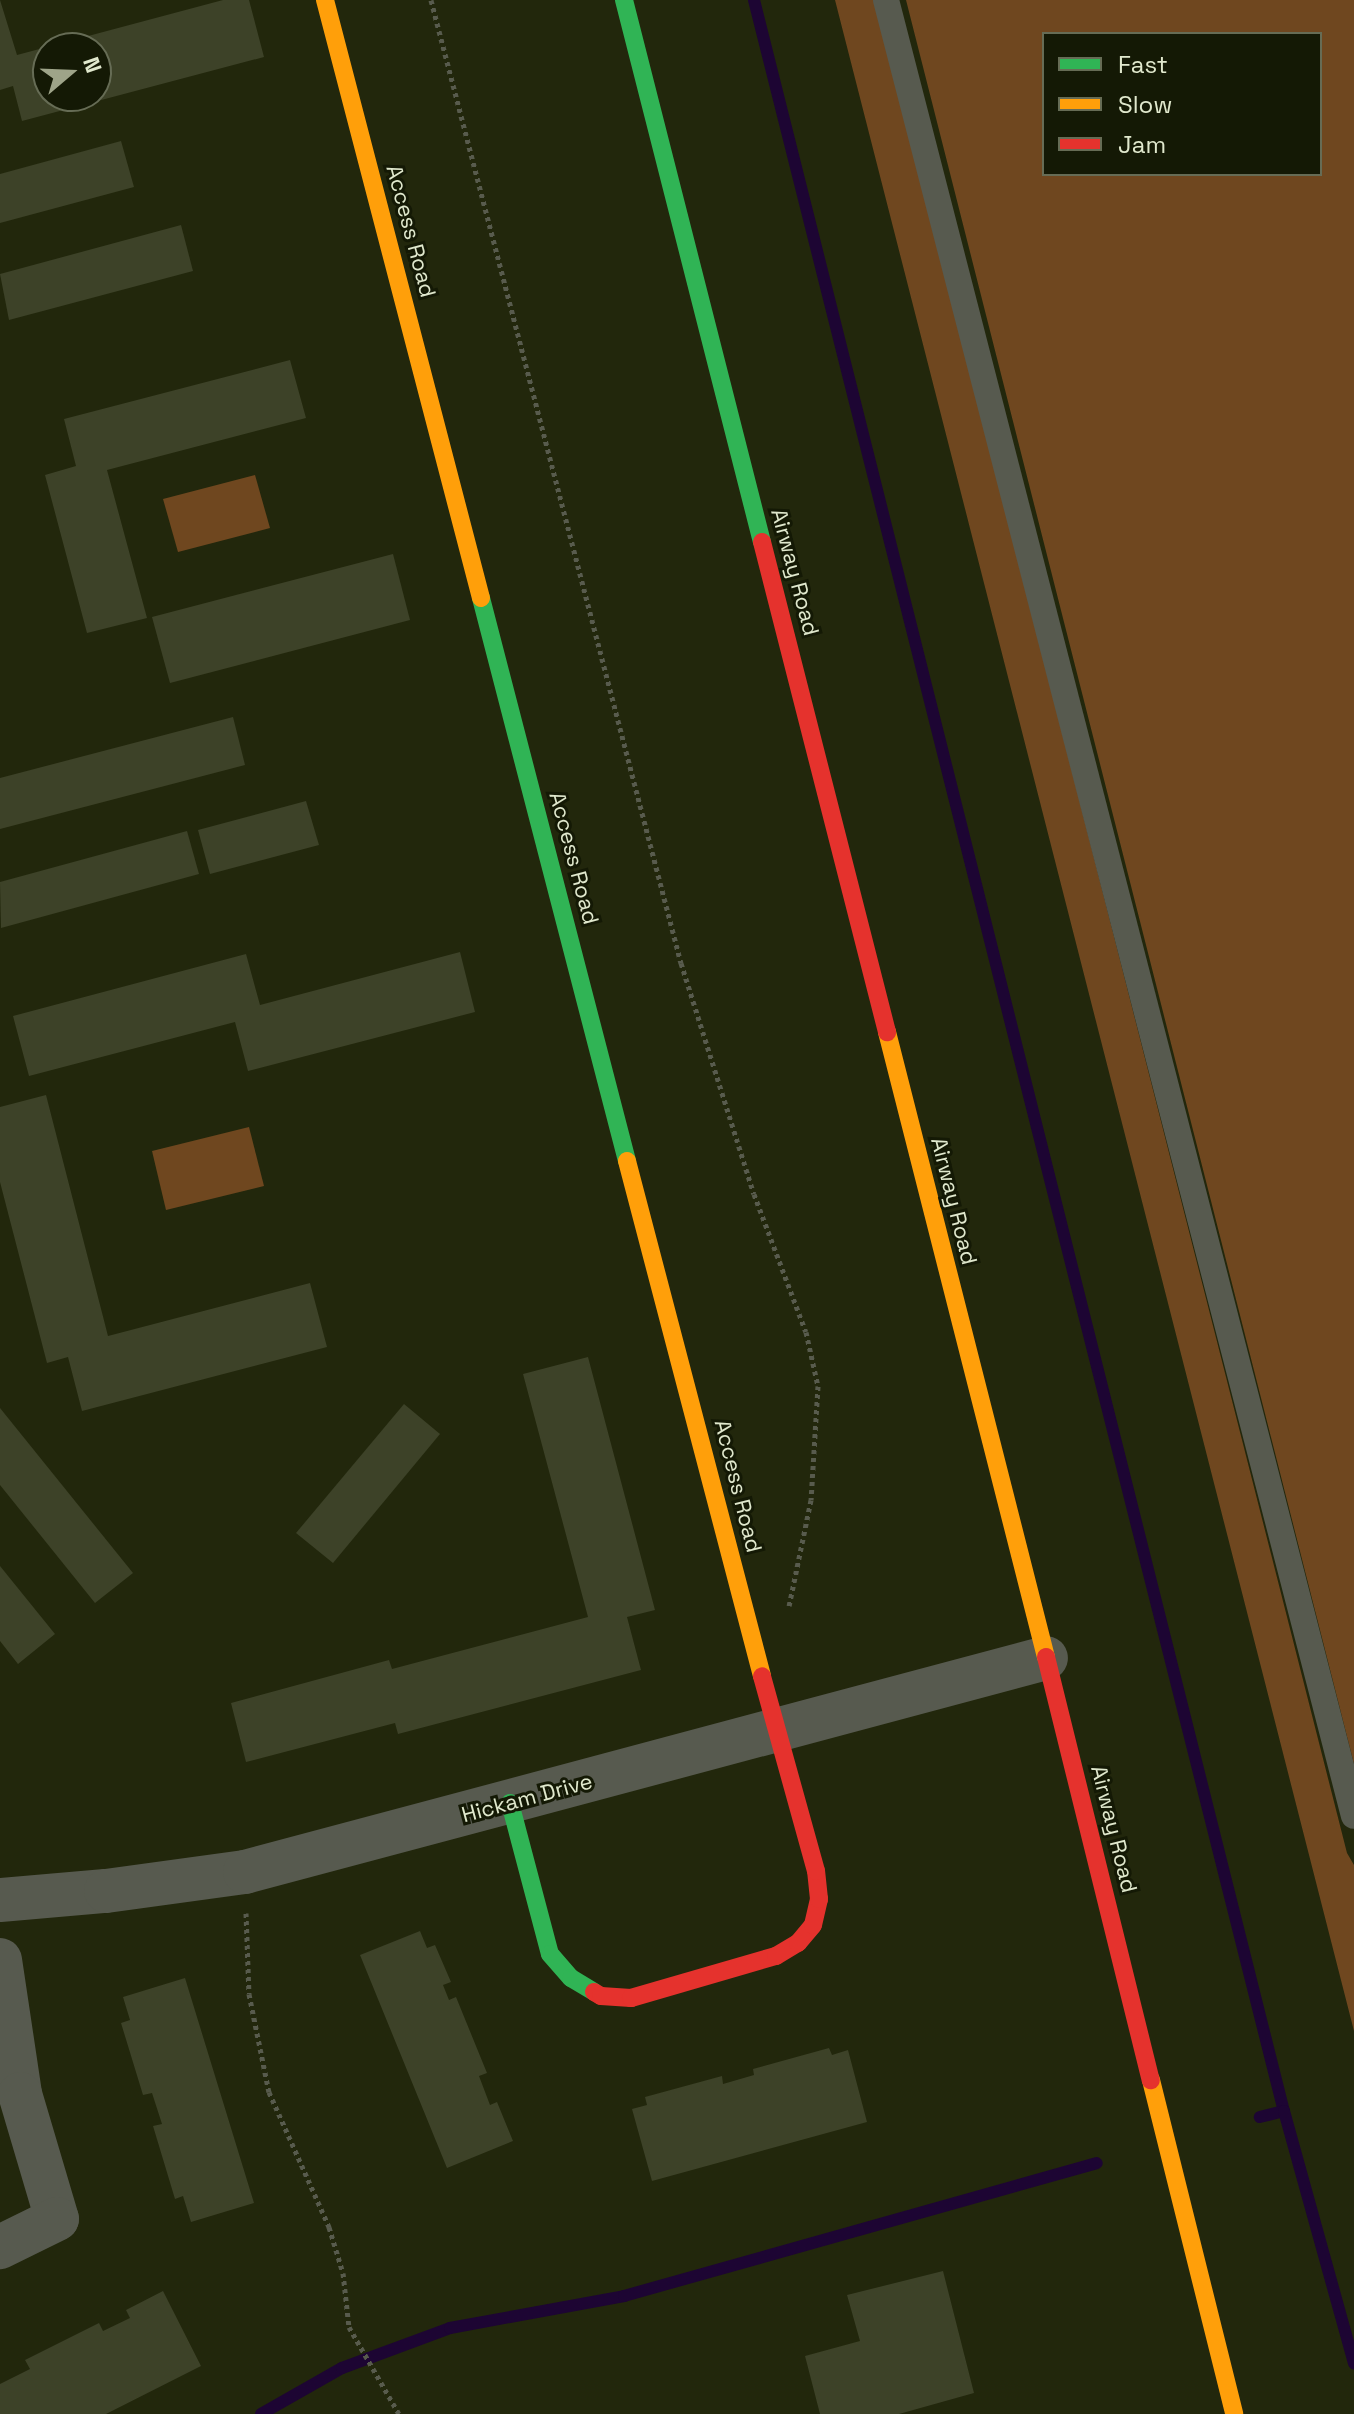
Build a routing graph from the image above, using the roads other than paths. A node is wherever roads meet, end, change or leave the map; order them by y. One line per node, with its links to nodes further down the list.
1 (325, 0): 5 (main road, Access Road)
2 (624, 0): 4 (main road, Airway Road)
3 (886, 0): 7 (lane)
4 (1046, 1658): 5 (street, Hickam Drive); 12 (main road, Airway Road)
5 (776, 1729): 6 (street, Hickam Drive); 6 (main road, Access Road)
6 (510, 1803): 8 (street, Hickam Drive)
7 (1354, 1816)
8 (0, 1900)
9 (0, 1960): 10 (street)
10 (10, 2099): 11 (street)
11 (0, 2247)
12 (1234, 2414)

